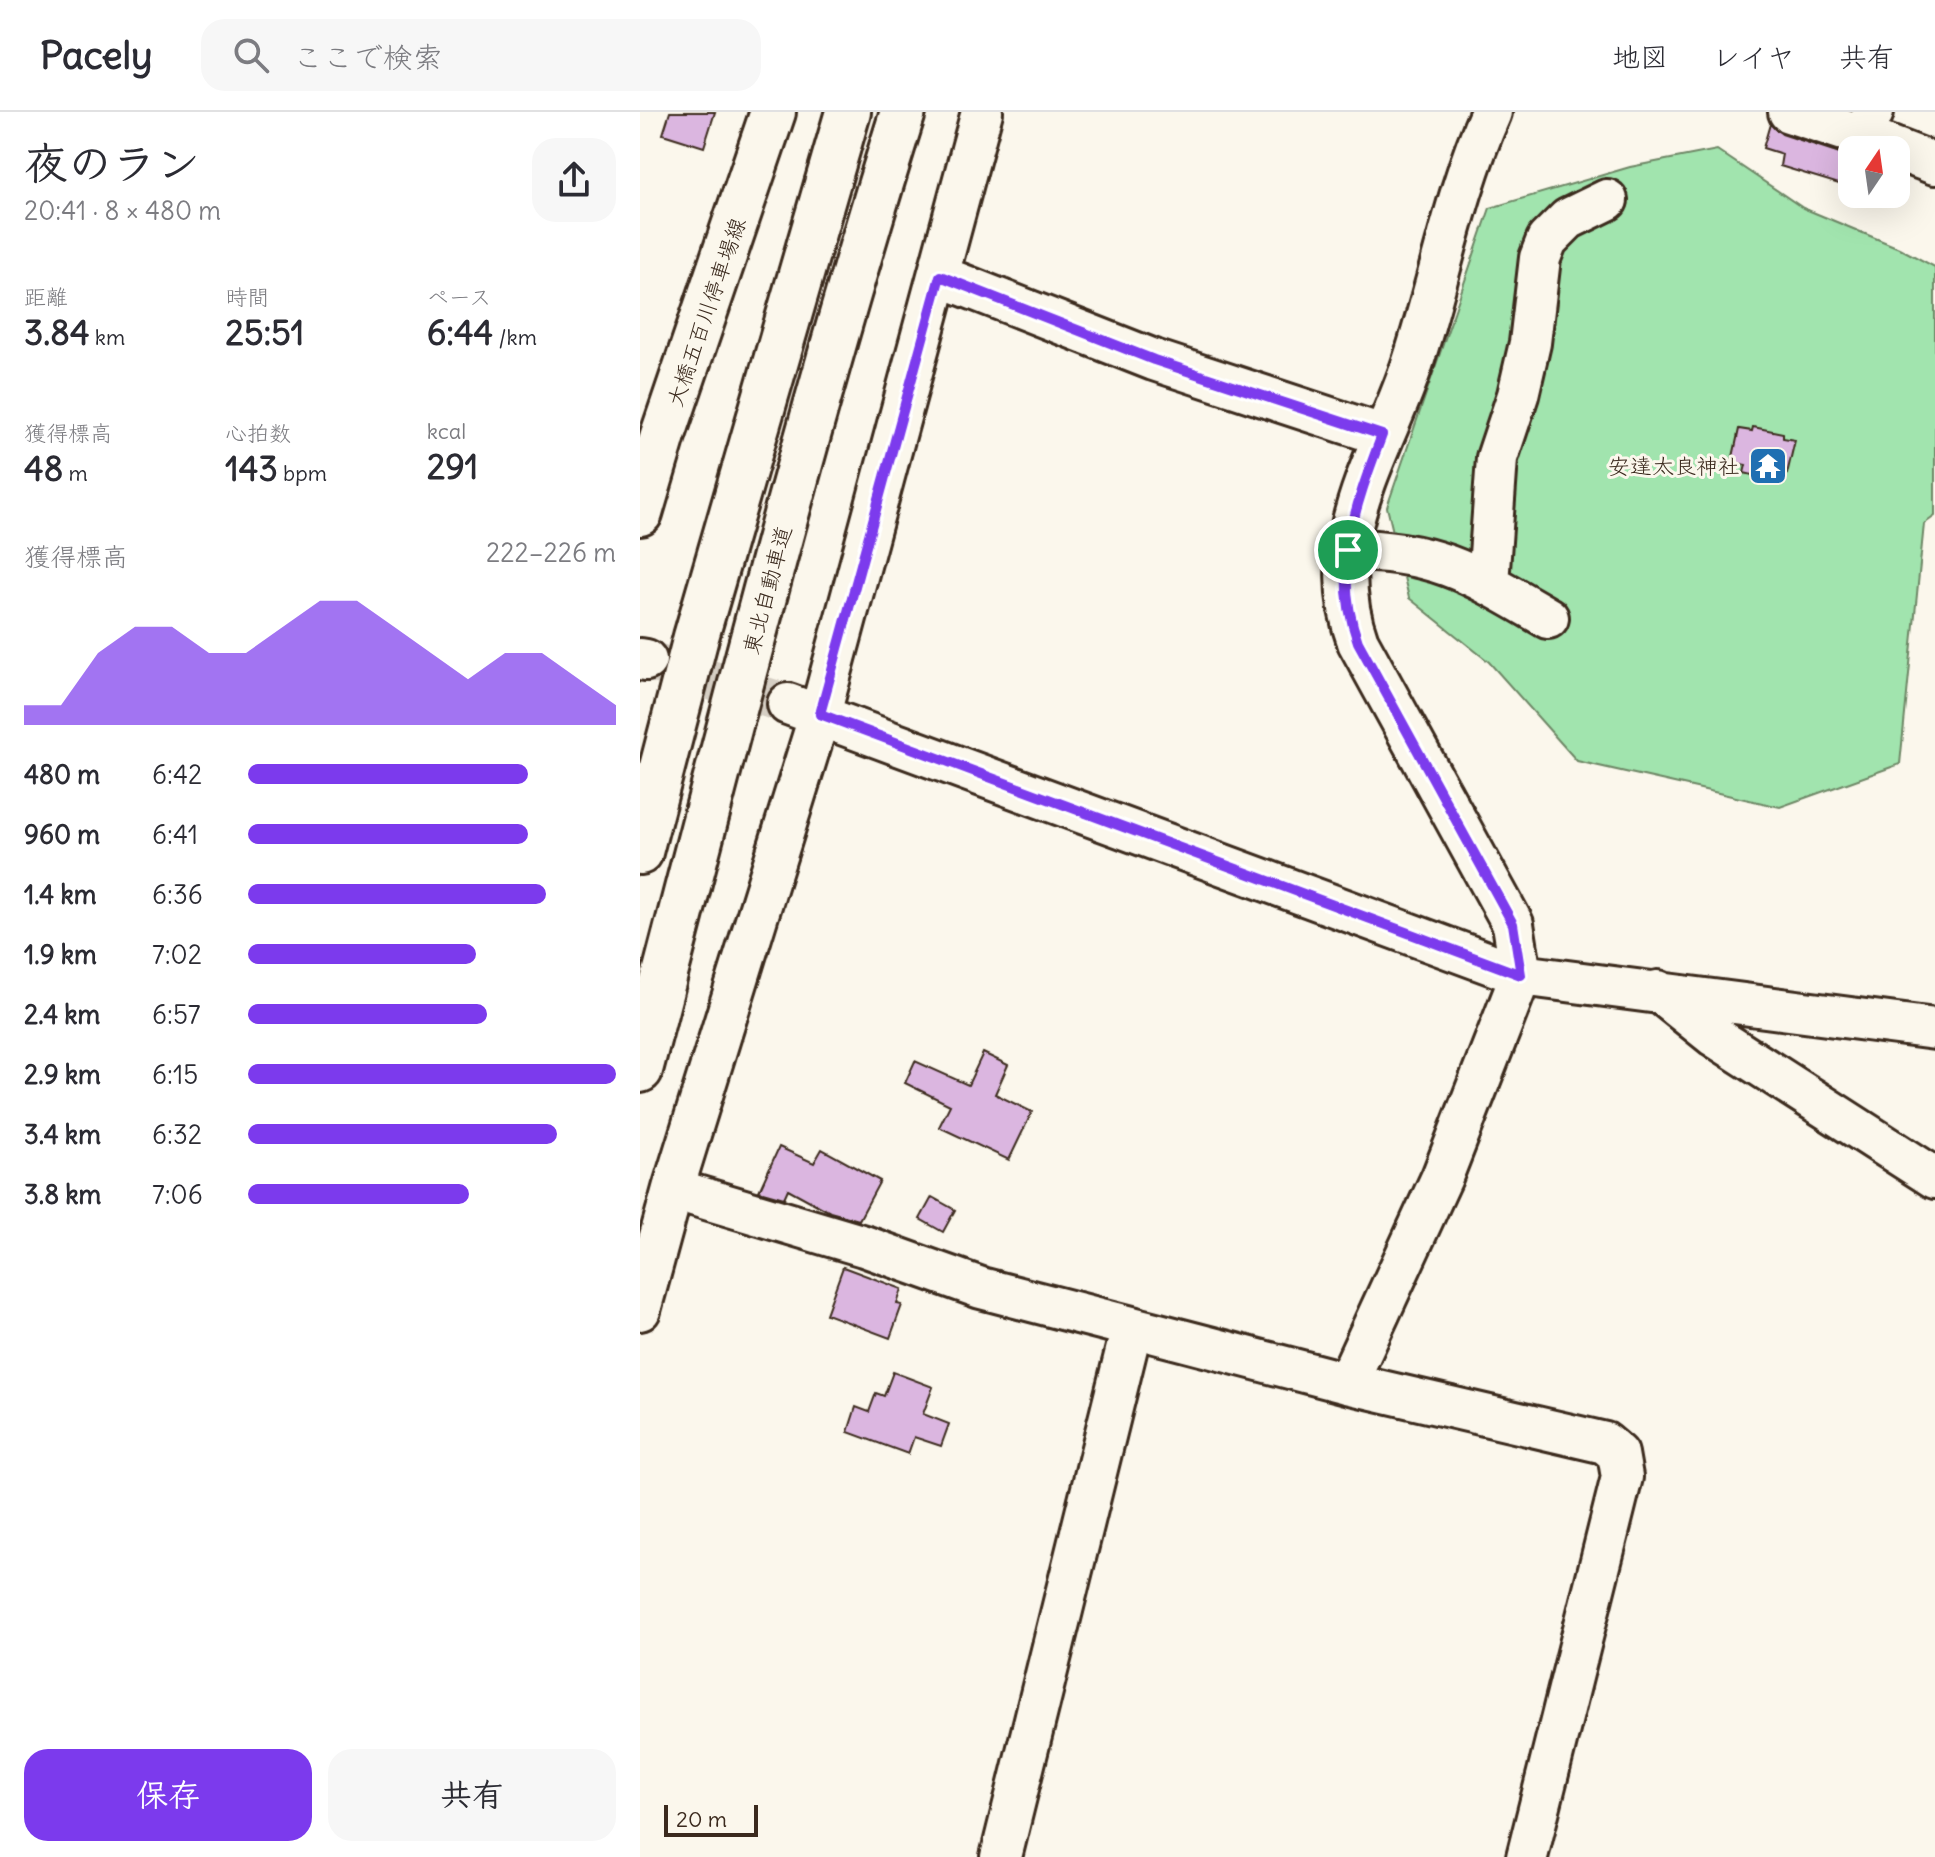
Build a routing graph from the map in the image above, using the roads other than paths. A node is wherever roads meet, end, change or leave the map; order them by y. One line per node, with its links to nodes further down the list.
1 (845, 112): 20 (main road)
2 (903, 112): 11 (main road, 東北自動車道)
3 (914, 112): 11 (main road)
4 (982, 112): 12 (street)
5 (1491, 112): 14 (street)
6 (1789, 112): 8 (street)
7 (771, 113): 13 (main road, 大橋五百川停車場線)
8 (1868, 124): 9 (street)
9 (1935, 164)
10 (1607, 200): 17 (street)
11 (870, 219): 24 (main road, 東北自動車道)
12 (940, 276): 14 (street); 19 (street)
13 (652, 431): 15 (main road, 大橋五百川停車場線)
14 (1382, 435): 16 (street)
15 (640, 513)
16 (1348, 550): 17 (street); 21 (street)
17 (1488, 583): 18 (street)
18 (1548, 618)
19 (804, 709): 21 (street); 26 (street)
20 (640, 852)
21 (1521, 975): 22 (street); 29 (street)
22 (1658, 991): 23 (street); 25 (street)
23 (1935, 1029)
24 (640, 1070)
25 (1935, 1178)
26 (673, 1189): 27 (street); 28 (street)
27 (640, 1310)
28 (1132, 1327): 29 (street); 30 (street)
29 (1347, 1383): 31 (street)
30 (1001, 1857)
31 (1527, 1857)

